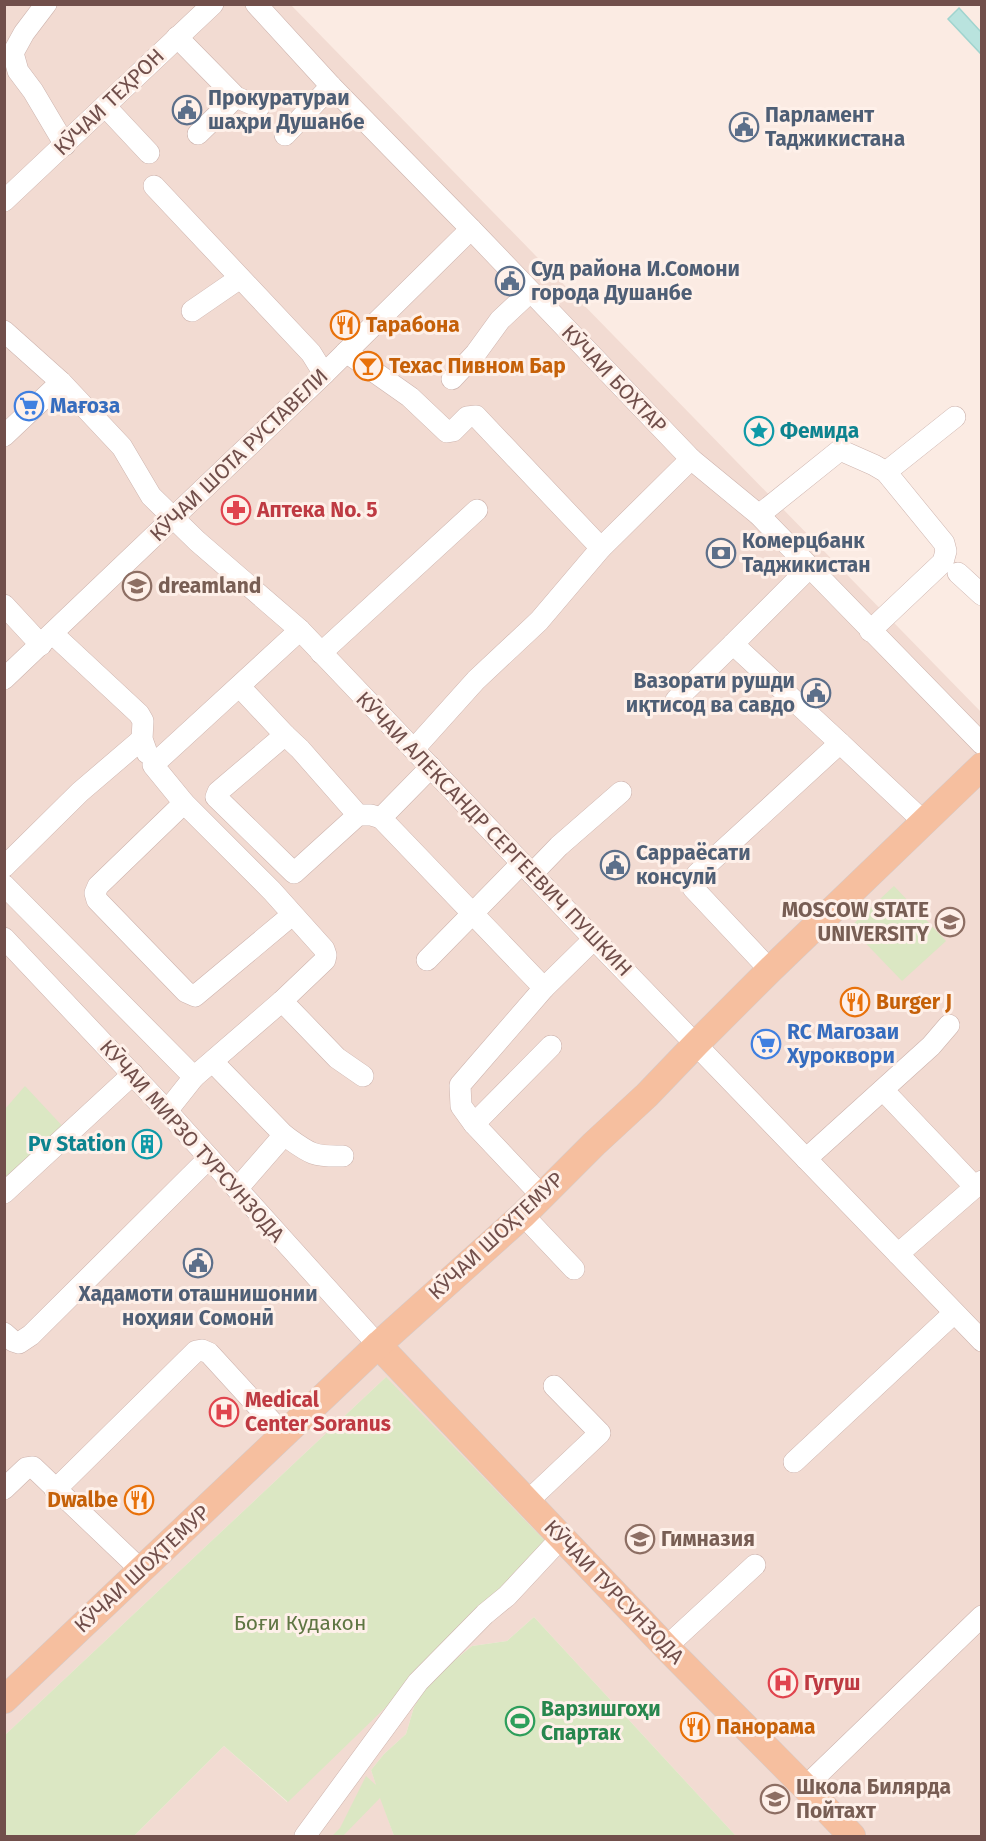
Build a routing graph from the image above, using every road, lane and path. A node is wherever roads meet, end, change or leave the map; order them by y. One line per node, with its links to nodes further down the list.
1 (46, 4): 11 (street)
2 (213, 4): 4 (street, КӮЧАИ ТЕҲРОН)
3 (256, 4): 5 (street, КӮЧАИ БОХТАР)
4 (177, 37): 6 (street); 7 (street, КӮЧАИ ТЕҲРОН)
5 (331, 86): 10 (street); 15 (street, КӮЧАИ БОХТАР)
6 (236, 97): 8 (street); 9 (street)
7 (105, 106): 11 (street, КӮЧАИ ТЕҲРОН); 12 (street)
8 (259, 107)
9 (198, 134)
10 (285, 135)
11 (65, 145): 14 (street, КӮЧАИ ТЕҲРОН)
12 (149, 153)
13 (154, 186): 16 (street)
14 (4, 201)
15 (471, 229): 17 (street, КӮЧАИ БОХТАР); 20 (street, КӮЧАИ ШОТА РУСТАВЕЛИ)
16 (240, 278): 18 (street); 21 (street)
17 (530, 292): 22 (street); 26 (street, КӮЧАИ БОХТАР)
18 (192, 311)
19 (4, 331): 23 (street, КӮЧАИ АЛЕКСАНДР СЕРГЕЕВИЧ ПУШКИН)
20 (346, 352): 21 (street, КӮЧАИ ШОТА РУСТАВЕЛИ); 31 (street)
21 (324, 374): 30 (street, КӮЧАИ ШОТА РУСТАВЕЛИ)
22 (452, 379)
23 (61, 382): 25 (street); 30 (street, КӮЧАИ АЛЕКСАНДР СЕРГЕЕВИЧ ПУШКИН)
24 (955, 417): 27 (street)
25 (4, 436)
26 (691, 459): 29 (street, КӮЧАИ БОХТАР); 31 (street)
27 (886, 472): 29 (street); 37 (street)
28 (477, 510): 40 (street)
29 (759, 514): 32 (street, КӮЧАИ БОХТАР)
30 (173, 517): 36 (street, КӮЧАИ АЛЕКСАНДР СЕРГЕЕВИЧ ПУШКИН); 38 (street, КӮЧАИ ШОТА РУСТАВЕЛИ)
31 (602, 548): 48 (street)
32 (809, 568): 37 (street, КӮЧАИ БОХТАР); 39 (street)
33 (958, 573): 34 (street)
34 (981, 595)
35 (4, 605): 38 (street)
36 (300, 630): 40 (street, КӮЧАИ АЛЕКСАНДР СЕРГЕЕВИЧ ПУШКИН); 42 (street)
37 (870, 631): 47 (street, КӮЧАИ БОХТАР)
38 (47, 639): 41 (street, КӮЧАИ ШОТА РУСТАВЕЛИ); 45 (street)
39 (733, 644): 43 (street); 46 (street)
40 (321, 653): 48 (street, КӮЧАИ АЛЕКСАНДР СЕРГЕЕВИЧ ПУШКИН)
41 (4, 679)
42 (240, 687): 44 (street); 49 (street)
43 (676, 700)
44 (285, 735): 54 (street); 54 (street)
45 (142, 739): 49 (street); 57 (street)
46 (840, 743): 56 (street); 65 (street)
47 (981, 744)
48 (414, 749): 51 (street, КӮЧАИ АЛЕКСАНДР СЕРГЕЕВИЧ ПУШКИН)
49 (153, 765): 53 (street)
50 (981, 766): 56 (main road, КӮЧАИ ШОҲТЕМУР)
51 (431, 767): 55 (street); 58 (street, КӮЧАИ АЛЕКСАНДР СЕРГЕЕВИЧ ПУШКИН)
52 (621, 792): 58 (street)
53 (184, 803): 61 (street); 61 (street)
54 (358, 815): 55 (street)
55 (381, 818): 60 (street)
56 (924, 822): 65 (main road, КӮЧАИ ШОҲТЕМУР)
57 (4, 867)
58 (527, 868): 60 (street); 63 (street, КӮЧАИ АЛЕКСАНДР СЕРГЕЕВИЧ ПУШКИН)
59 (4, 885): 74 (street)
60 (472, 913): 64 (street); 66 (street)
61 (292, 915): 67 (street)
62 (4, 938): 72 (street, КӮЧАИ МИРЗО ТУРСУНЗОДА)
63 (594, 939): 66 (street); 69 (street, КӮЧАИ АЛЕКСАНДР СЕРГЕЕВИЧ ПУШКИН)
64 (427, 960)
65 (770, 970): 69 (main road, КӮЧАИ ШОҲТЕМУР)
66 (544, 988): 77 (street)
67 (282, 1001): 71 (street); 73 (street)
68 (949, 1024): 75 (street)
69 (696, 1044): 81 (street, КӮЧАИ АЛЕКСАНДР СЕРГЕЕВИЧ ПУШКИН); 85 (main road, КӮЧАИ ШОҲТЕМУР)
70 (551, 1046): 77 (street)
71 (213, 1062): 74 (street); 78 (street)
72 (133, 1074): 76 (street, КӮЧАИ МИРЗО ТУРСУНЗОДА); 84 (street)
73 (363, 1076)
74 (194, 1077): 76 (street)
75 (883, 1090): 81 (street); 82 (street)
76 (167, 1111): 80 (street, КӮЧАИ МИРЗО ТУРСУНЗОДА)
77 (474, 1124): 85 (street)
78 (284, 1135): 79 (street); 83 (street)
79 (343, 1156)
80 (209, 1158): 83 (street, КӮЧАИ МИРЗО ТУРСУНЗОДА); 90 (street)
81 (806, 1159): 87 (street, КӮЧАИ АЛЕКСАНДР СЕРГЕЕВИЧ ПУШКИН)
82 (978, 1184): 87 (street)
83 (237, 1190): 92 (street, КӮЧАИ МИРЗО ТУРСУНЗОДА)
84 (4, 1193)
85 (541, 1195): 86 (main road, КӮЧАИ ШОҲТЕМУР)
86 (523, 1215): 88 (street); 92 (main road, КӮЧАИ ШОҲТЕМУР)
87 (898, 1254): 89 (street, КӮЧАИ АЛЕКСАНДР СЕРГЕЕВИЧ ПУШКИН)
88 (574, 1269)
89 (954, 1313): 91 (street, КӮЧАИ АЛЕКСАНДР СЕРГЕЕВИЧ ПУШКИН); 95 (street)
90 (4, 1333)
91 (981, 1341)
92 (378, 1345): 94 (main road, КӮЧАИ ШОҲТЕМУР); 98 (main road, КӮЧАИ ТУРСУНЗОДА)
93 (554, 1386): 98 (street)
94 (284, 1435): 97 (street); 101 (main road, КӮЧАИ ШОҲТЕМУР)
95 (794, 1462)
96 (4, 1489): 97 (street)
97 (55, 1490): 101 (street)
98 (528, 1501): 99 (main road, КӮЧАИ ТУРСУНЗОДА)
99 (562, 1537): 103 (main road, КӮЧАИ ТУРСУНЗОДА); 106 (street)
100 (755, 1565): 103 (street)
101 (141, 1570): 104 (main road, КӮЧАИ ШОҲТЕМУР)
102 (981, 1616): 105 (street)
103 (666, 1647): 105 (main road, КӮЧАИ ТУРСУНЗОДА)
104 (4, 1700)
105 (805, 1787): 107 (main road, КӮЧАИ ТУРСУНЗОДА)
106 (304, 1836)
107 (852, 1836)

